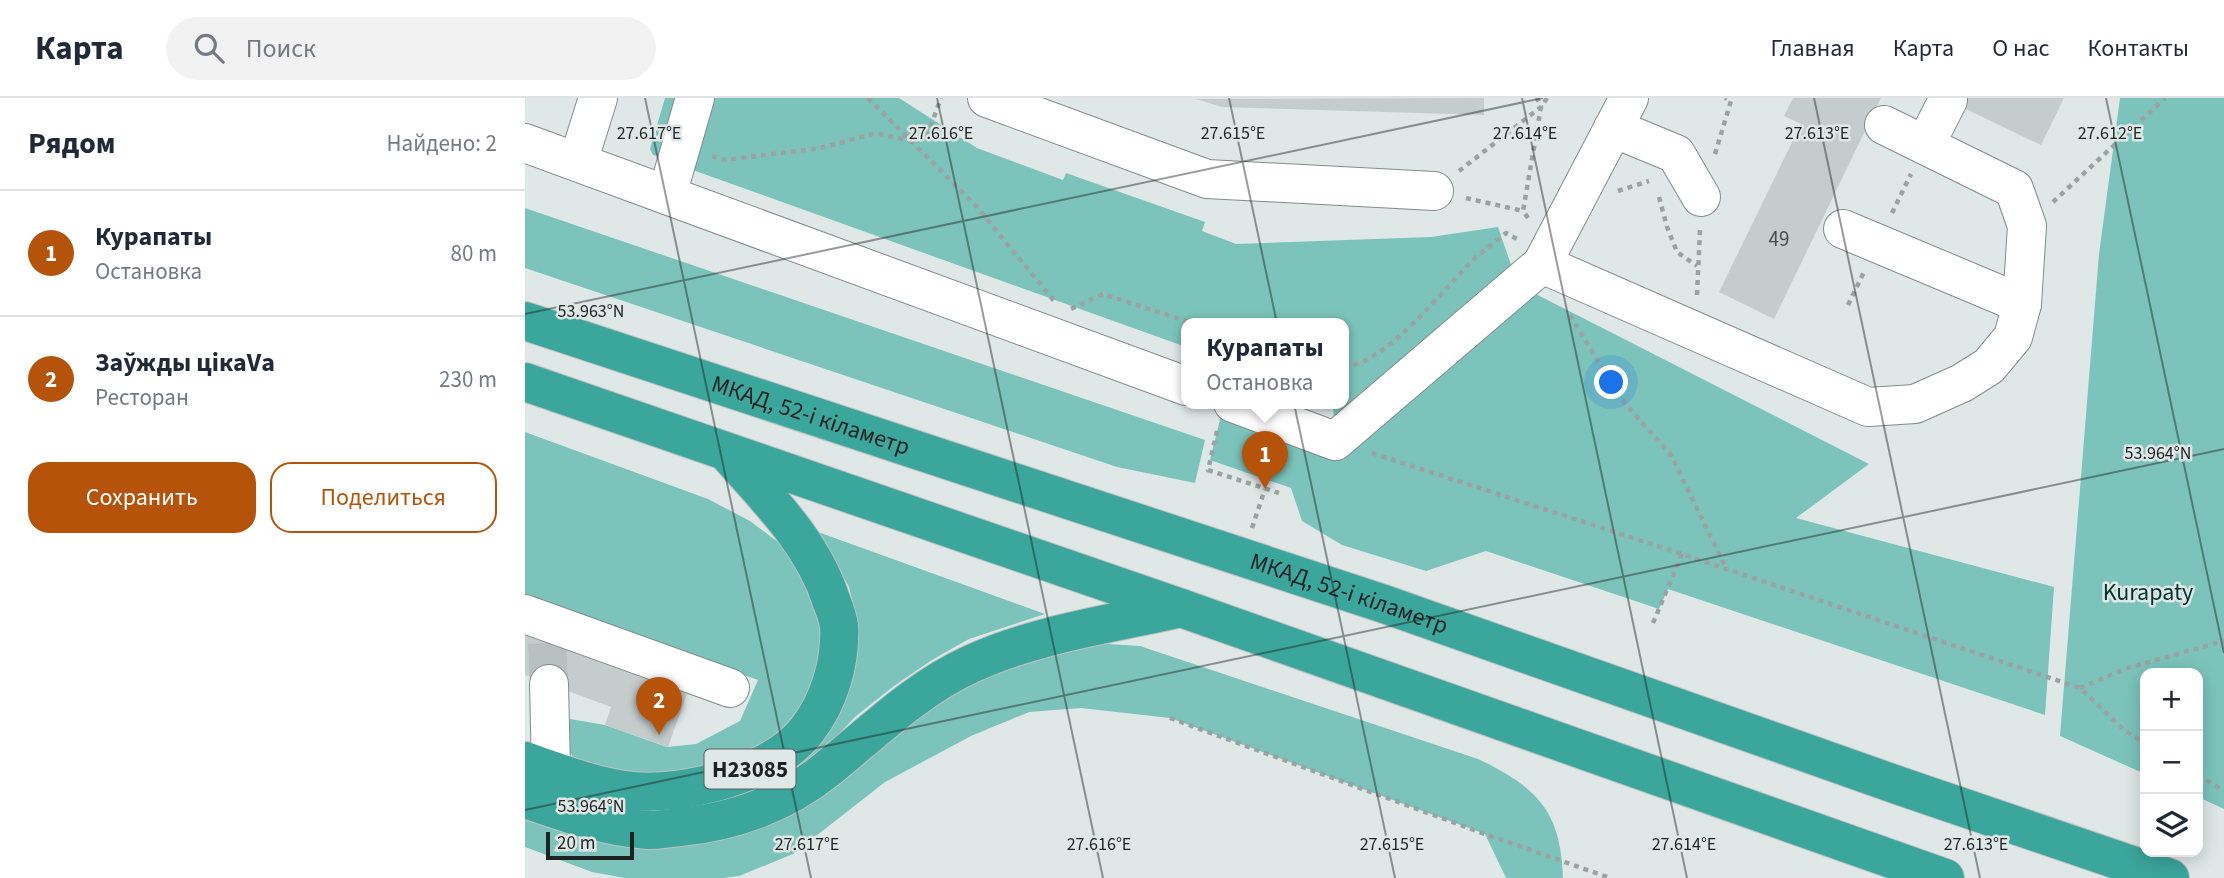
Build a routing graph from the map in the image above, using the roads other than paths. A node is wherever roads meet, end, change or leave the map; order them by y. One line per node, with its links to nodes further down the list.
1 (598, 98): 9 (lane)
2 (695, 98): 11 (lane)
3 (987, 98): 10 (lane)
4 (1948, 100): 8 (lane)
5 (1621, 113): 12 (lane); 14 (lane)
6 (1884, 125): 8 (lane)
7 (525, 143): 9 (lane)
8 (1925, 145): 15 (lane)
9 (578, 162): 11 (lane)
10 (1434, 191)
11 (667, 195): 18 (lane)
12 (1701, 197)
13 (1843, 229): 15 (lane)
14 (1550, 261): 15 (lane); 19 (lane)
15 (2022, 304)
16 (525, 321): 27 (highway, МКАД, 52-і кіламетр)
17 (525, 382): 20 (highway)
18 (1181, 384)
19 (1226, 415)
20 (726, 452): 21 (highway); 25 (highway, Н23085)
21 (1181, 608): 25 (highway, Н23085); 26 (highway)
22 (540, 626): 23 (lane)
23 (730, 688)
24 (537, 698): 25 (lane)
25 (538, 775)
26 (1945, 878)
27 (2171, 878)

